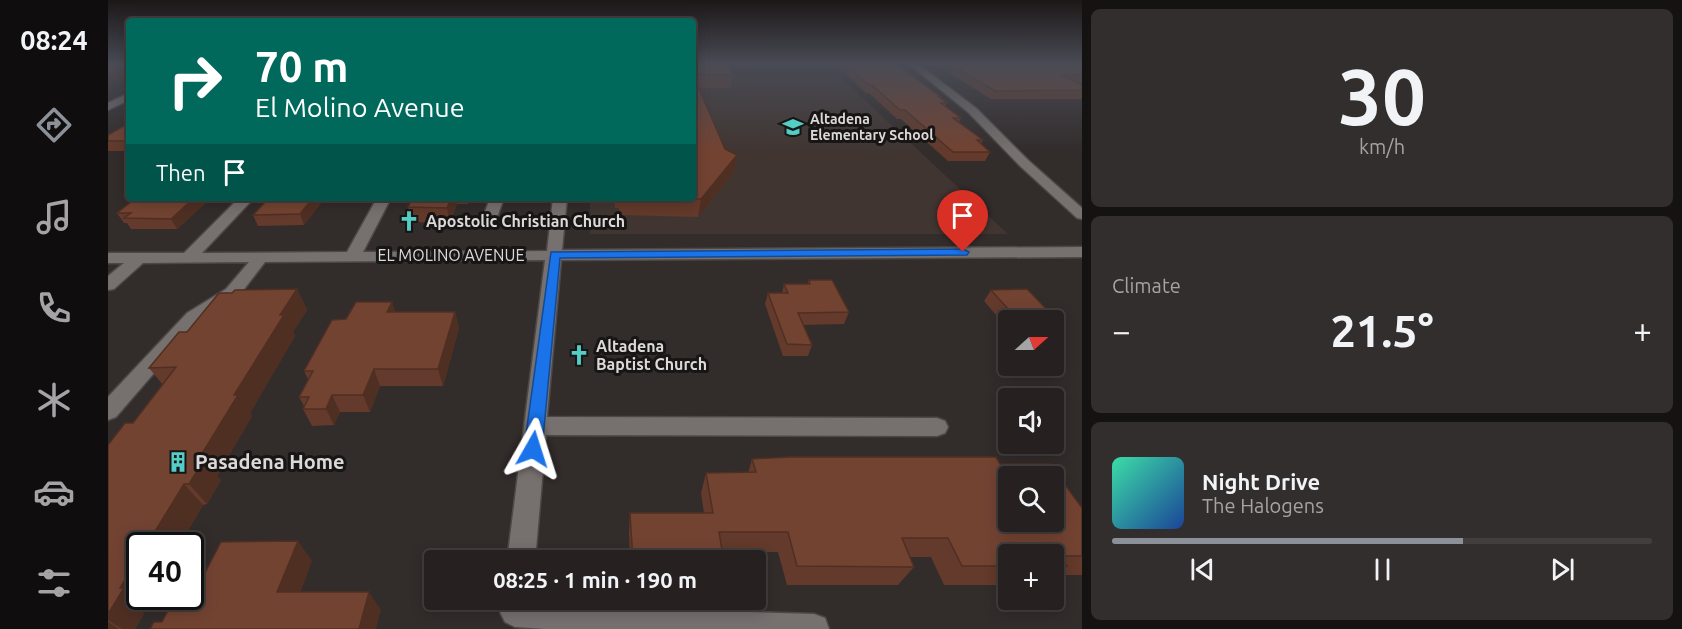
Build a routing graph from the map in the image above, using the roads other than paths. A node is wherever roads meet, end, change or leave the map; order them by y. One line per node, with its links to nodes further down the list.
1 (951, 93): 8 (street)
2 (126, 98): 3 (street)
3 (108, 107)
4 (244, 201): 16 (street)
5 (382, 201): 12 (street)
6 (496, 201): 9 (street)
7 (560, 201): 11 (street)
8 (1082, 215)
9 (488, 223)
10 (1082, 252): 11 (street, EL MOLINO AVENUE)
11 (555, 255): 12 (street, EL MOLINO AVENUE); 19 (street)
12 (353, 256): 13 (street, EL MOLINO AVENUE)
13 (261, 257): 16 (street, EL MOLINO AVENUE); 18 (street)
14 (108, 258): 15 (street, EL MOLINO AVENUE)
15 (139, 258): 16 (street, EL MOLINO AVENUE); 17 (street)
16 (188, 258)
17 (108, 285)
18 (108, 411)
19 (536, 426): 20 (street); 21 (street)
20 (937, 427)
21 (522, 550)
22 (515, 614): 23 (street)
23 (814, 629)

